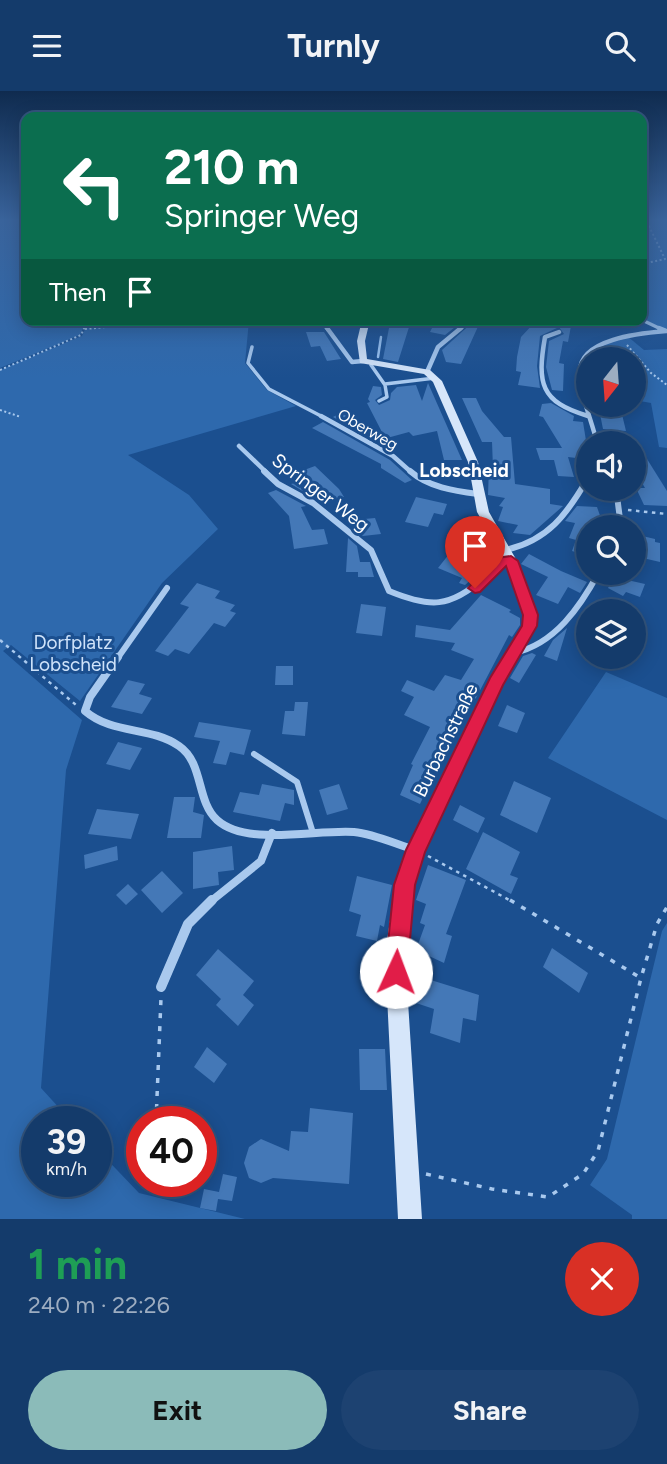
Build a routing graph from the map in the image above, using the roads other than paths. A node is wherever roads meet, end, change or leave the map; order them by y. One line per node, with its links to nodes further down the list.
1 (647, 322): 5 (street)
2 (325, 326): 9 (street)
3 (365, 326): 9 (street)
4 (464, 326): 10 (street)
5 (666, 331): 8 (street)
6 (559, 332): 13 (street)
7 (253, 347): 14 (lane)
8 (598, 347)
9 (367, 363): 10 (street); 11 (lane)
10 (431, 375): 11 (lane); 16 (street, Burbachstraße)
11 (385, 384): 12 (lane)
12 (379, 401)
13 (576, 412)
14 (321, 416): 16 (street, Oberweg)
15 (239, 446): 18 (street, Springer Weg)
16 (478, 494): 18 (street, Burbachstraße)
17 (576, 499): 18 (street, Springer Weg)
18 (508, 556): 21 (street, Burbachstraße)
19 (591, 585): 21 (street)
20 (167, 588): 23 (street)
21 (513, 653): 25 (street, Burbachstraße)
22 (254, 754): 24 (lane)
23 (272, 833): 24 (street); 26 (street)
24 (313, 833): 25 (street)
25 (415, 850): 27 (street, Burbachstraße)
26 (162, 987)
27 (410, 1219)

